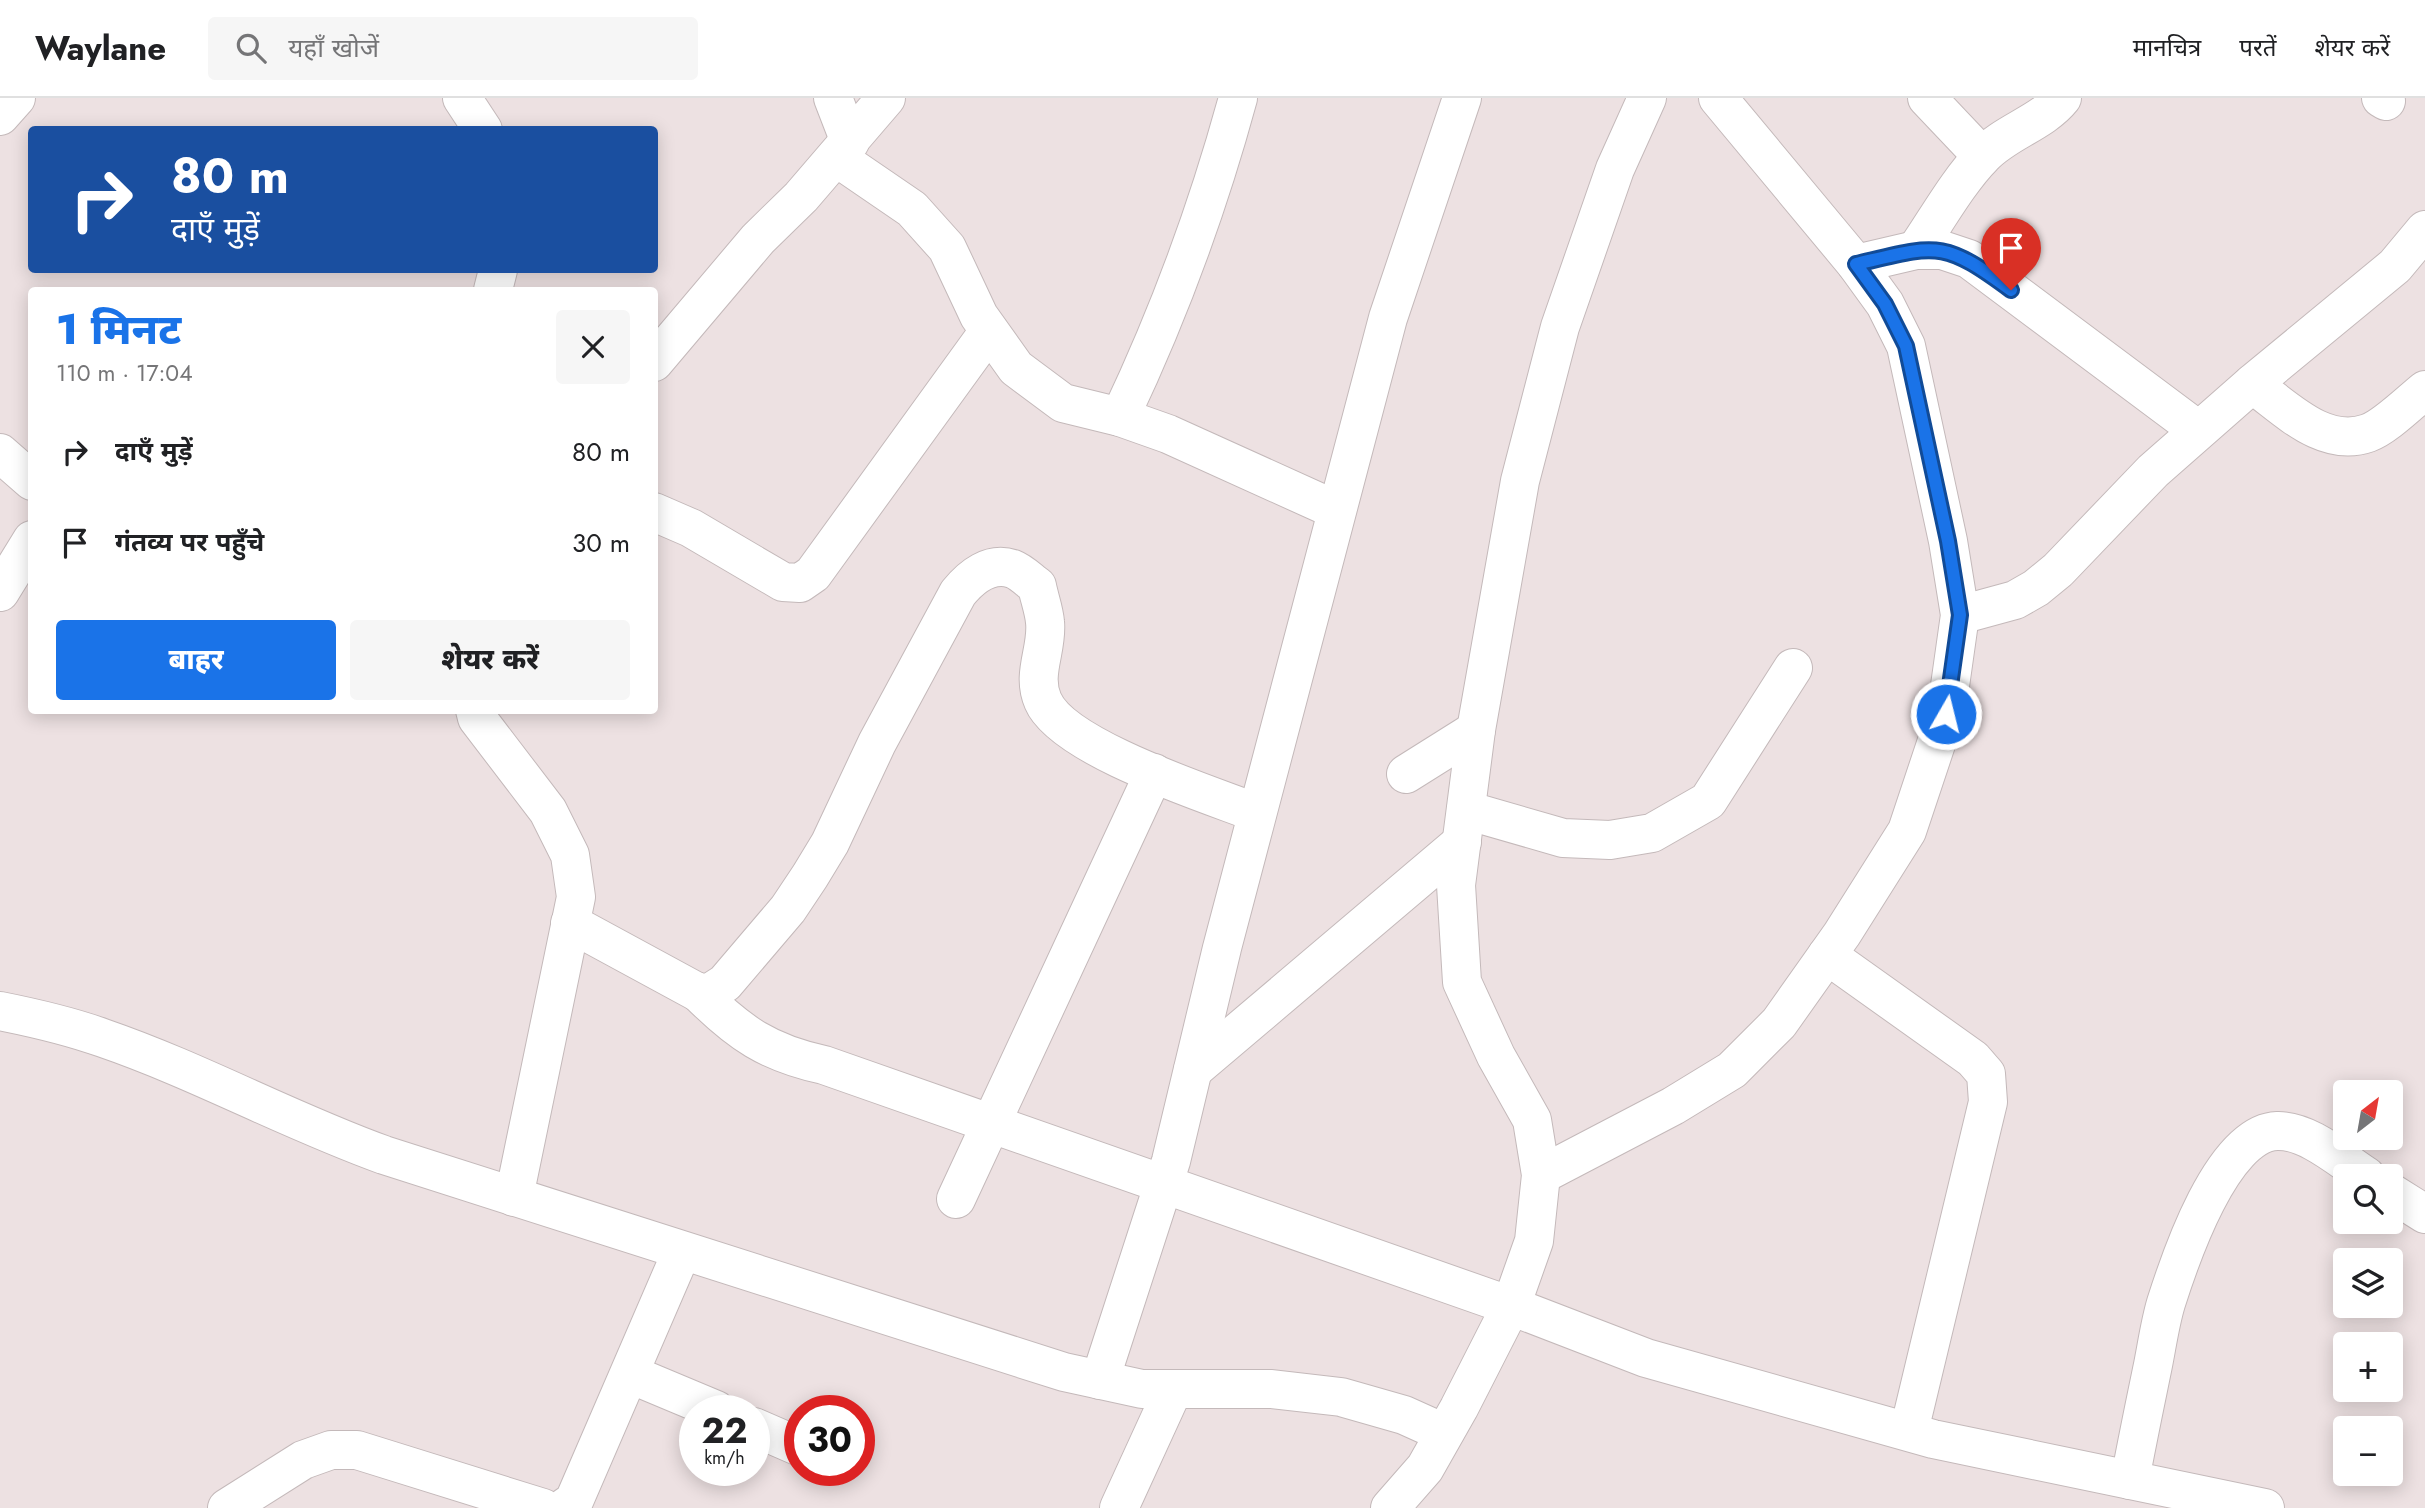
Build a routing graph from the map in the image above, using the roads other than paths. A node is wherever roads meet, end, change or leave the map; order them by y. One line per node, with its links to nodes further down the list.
1 (16, 98): 11 (street)
2 (462, 98): 12 (street)
3 (833, 98): 13 (street)
4 (886, 98): 13 (street)
5 (1238, 98): 22 (street)
6 (1462, 98): 26 (street)
7 (1647, 98): 33 (street)
8 (1718, 98): 17 (street)
9 (1927, 98): 14 (street)
10 (2062, 98): 14 (street)
11 (0, 116)
12 (480, 126)
13 (843, 150): 18 (street); 19 (street)
14 (1982, 156): 16 (street)
15 (2425, 230): 20 (street)
16 (1916, 250): 17 (street); 23 (street)
17 (1856, 264): 30 (street)
18 (989, 331): 22 (street); 27 (street)
19 (658, 357)
20 (2252, 384): 21 (street); 23 (street)
21 (2425, 390)
22 (1119, 416): 26 (street)
23 (2199, 430): 30 (street)
24 (0, 453): 25 (street)
25 (28, 478)
26 (1336, 510): 36 (street)
27 (658, 514)
28 (28, 546): 29 (street)
29 (0, 592)
30 (1960, 615): 39 (street)
31 (1793, 668): 37 (street)
32 (476, 714): 38 (street)
33 (1476, 730): 35 (street); 37 (street)
34 (1154, 773): 36 (street); 40 (street); 43 (street)
35 (1406, 774)
36 (1257, 813): 42 (street)
37 (1464, 826): 42 (street); 45 (street)
38 (570, 923): 40 (street); 47 (street)
39 (1827, 955): 45 (street); 57 (street)
40 (699, 993): 43 (street)
41 (0, 1011): 47 (street)
42 (1193, 1070): 46 (street)
43 (991, 1124): 46 (street); 48 (street)
44 (2347, 1164): 59 (street)
45 (1541, 1175): 52 (street)
46 (1164, 1184): 52 (street); 54 (street)
47 (514, 1197): 51 (street)
48 (956, 1199)
49 (2403, 1200): 50 (street)
50 (2425, 1214)
51 (682, 1251): 53 (street); 54 (street)
52 (1511, 1306): 57 (street); 58 (street)
53 (629, 1374): 56 (street); 62 (street)
54 (1100, 1380): 55 (street)
55 (1173, 1390): 58 (street); 63 (street)
56 (680, 1395)
57 (1909, 1431): 59 (street)
58 (1444, 1433): 64 (street)
59 (2140, 1491): 65 (street)
60 (227, 1508): 61 (street)
61 (543, 1508)
62 (564, 1508)
63 (1119, 1508)
64 (1390, 1508)
65 (2265, 1508)

